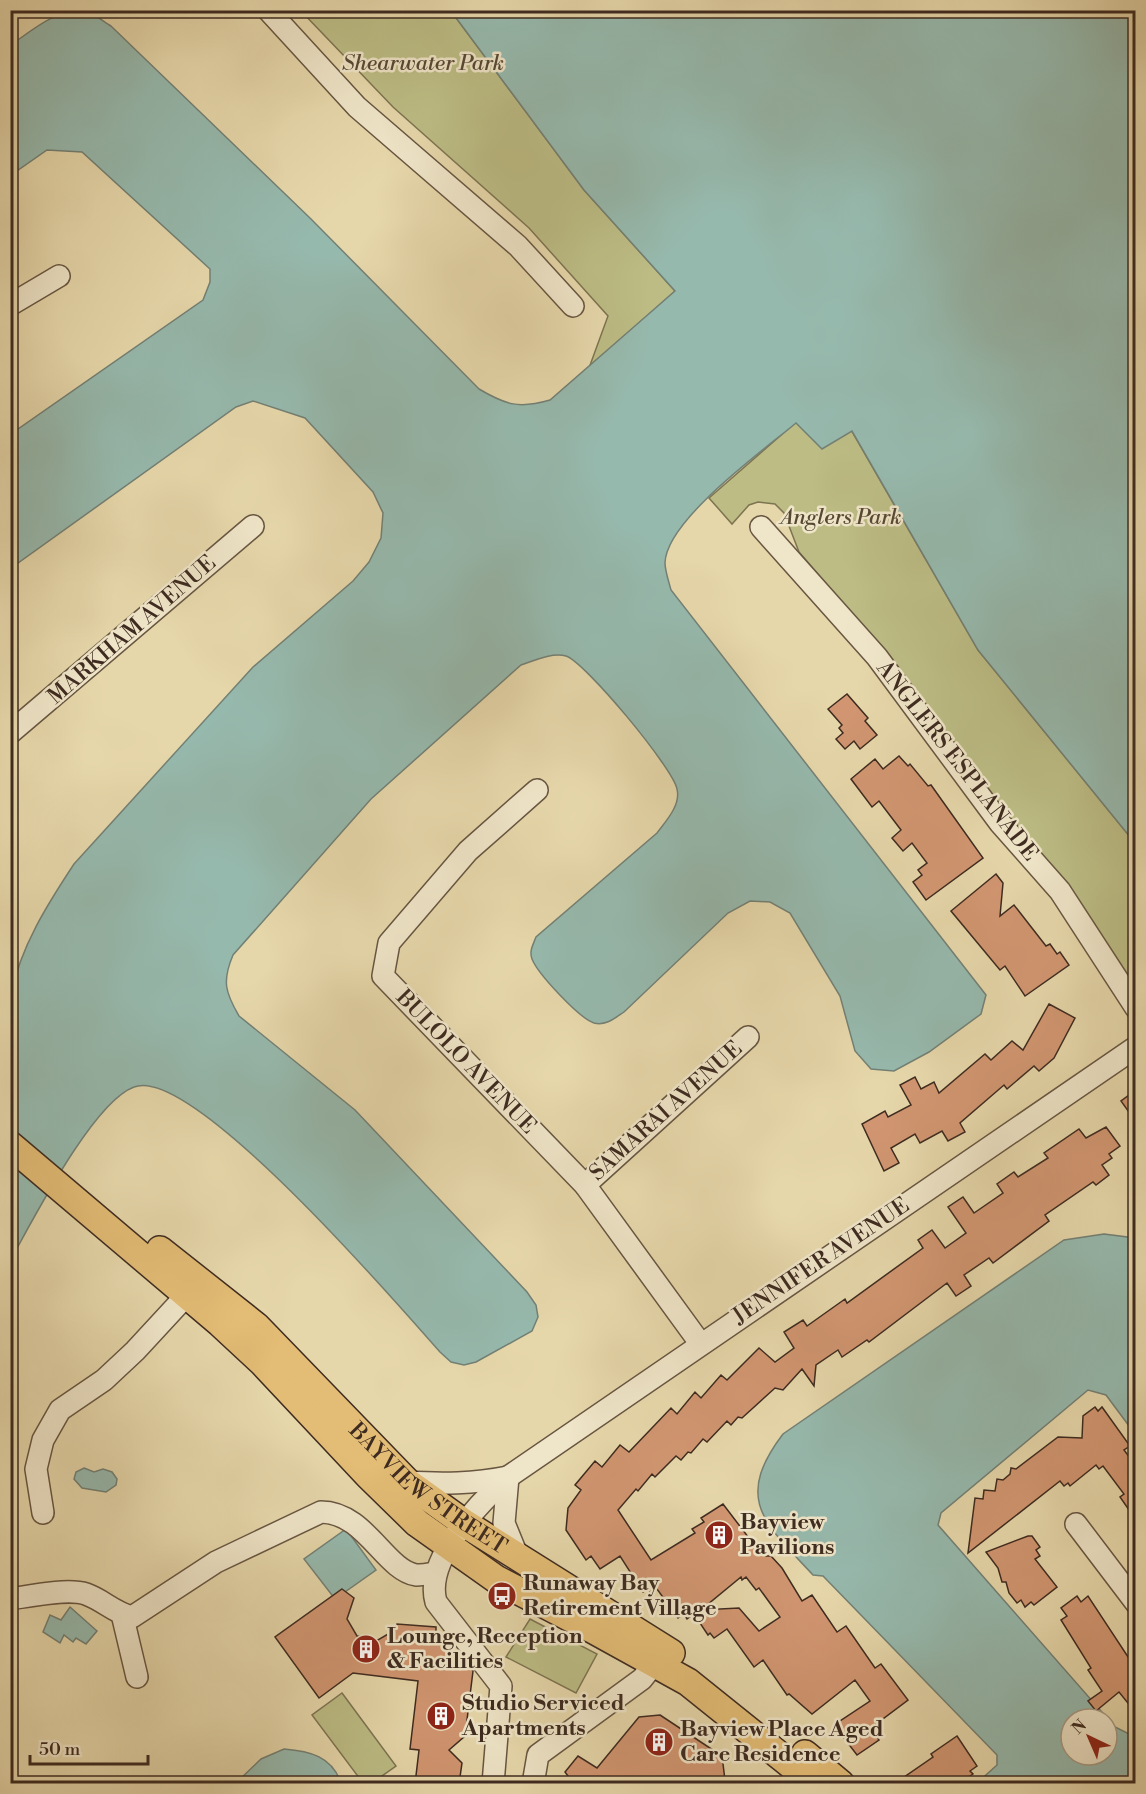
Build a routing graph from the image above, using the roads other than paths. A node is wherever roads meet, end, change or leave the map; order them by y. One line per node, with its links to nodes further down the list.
1 (268, 10): 4 (street)
2 (59, 276): 3 (street)
3 (10, 305)
4 (573, 306)
5 (253, 526): 7 (street, MARKHAM AVENUE)
6 (761, 527): 9 (street, ANGLERS ESPLANADE)
7 (10, 733)
8 (537, 790): 13 (street, BULOLO AVENUE)
9 (1136, 1008)
10 (748, 1037): 13 (street, SAMARAI AVENUE)
11 (1136, 1047): 15 (street, JENNIFER AVENUE)
12 (10, 1145): 14 (main road, BAYVIEW STREET)
13 (585, 1185): 15 (street, BULOLO AVENUE)
14 (194, 1288): 17 (main road, BAYVIEW STREET); 18 (street); 21 (main road, BAYVIEW STREET)
15 (700, 1343): 16 (street, JENNIFER AVENUE)
16 (508, 1477): 17 (street, JENNIFER AVENUE); 19 (street, JENNIFER AVENUE); 22 (street)
17 (407, 1482): 19 (main road, BAYVIEW STREET)
18 (43, 1513)
19 (464, 1523): 21 (street, JENNIFER AVENUE); 22 (main road, BAYVIEW STREET)
20 (1076, 1524): 26 (street)
21 (449, 1547): 23 (street, JENNIFER AVENUE); 25 (main road, BAYVIEW STREET)
22 (518, 1555): 25 (main road, BAYVIEW STREET)
23 (435, 1573): 27 (street); 30 (street)
24 (10, 1599): 27 (street)
25 (569, 1603): 28 (main road, BAYVIEW STREET)
26 (1136, 1603)
27 (122, 1614): 29 (street)
28 (660, 1657): 31 (street); 32 (main road, BAYVIEW STREET); 33 (main road, BAYVIEW STREET)
29 (136, 1677)
30 (493, 1784)
31 (533, 1784)
32 (815, 1784)
33 (841, 1784)

